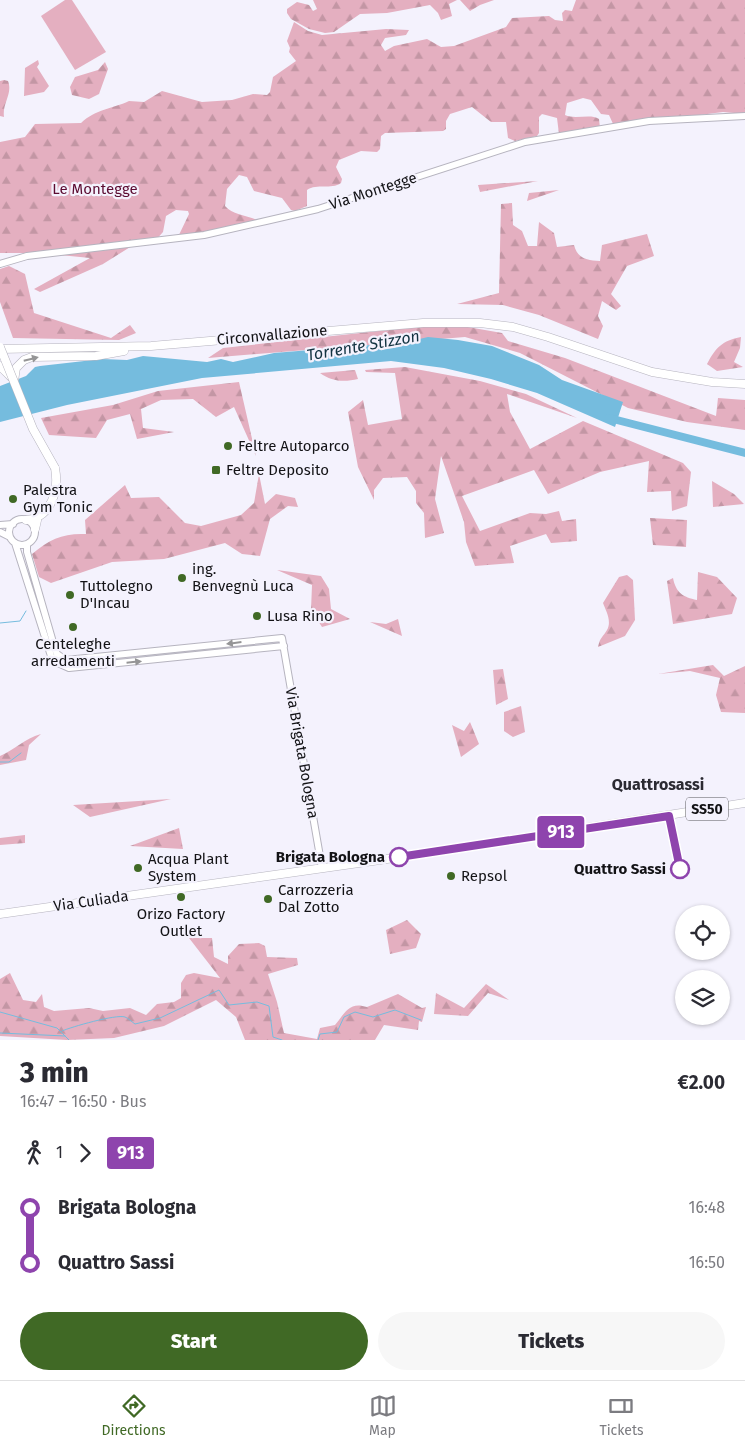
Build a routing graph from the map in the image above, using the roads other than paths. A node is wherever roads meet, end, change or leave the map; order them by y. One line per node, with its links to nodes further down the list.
1 (745, 116): 2 (street, Via Montegge)
2 (0, 264)
3 (151, 346): 4 (main road, Circonvallazione); 6 (main road, one-way to 3); 7 (main road, Circonvallazione)
4 (0, 348): 6 (main road, bridge)
5 (0, 366): 6 (main road, bridge)
6 (14, 382): 8 (main road, bridge)
7 (745, 384)
8 (40, 515): 9 (main road); 12 (main road)
9 (26, 520): 10 (street); 12 (street)
10 (13, 524): 11 (street); 14 (street)
11 (0, 525)
12 (34, 529): 16 (street)
13 (0, 532): 14 (street)
14 (10, 537): 15 (street)
15 (15, 543): 16 (street); 17 (street, one-way to 17)
16 (27, 544): 17 (street, Via Brigata Bologna, one-way to 16)
17 (284, 646): 19 (street, Via Brigata Bologna)
18 (745, 803): 19 (main road, Via Culiada / SS50)
19 (322, 868): 20 (main road, Via Culiada / SS50)
20 (0, 914)

